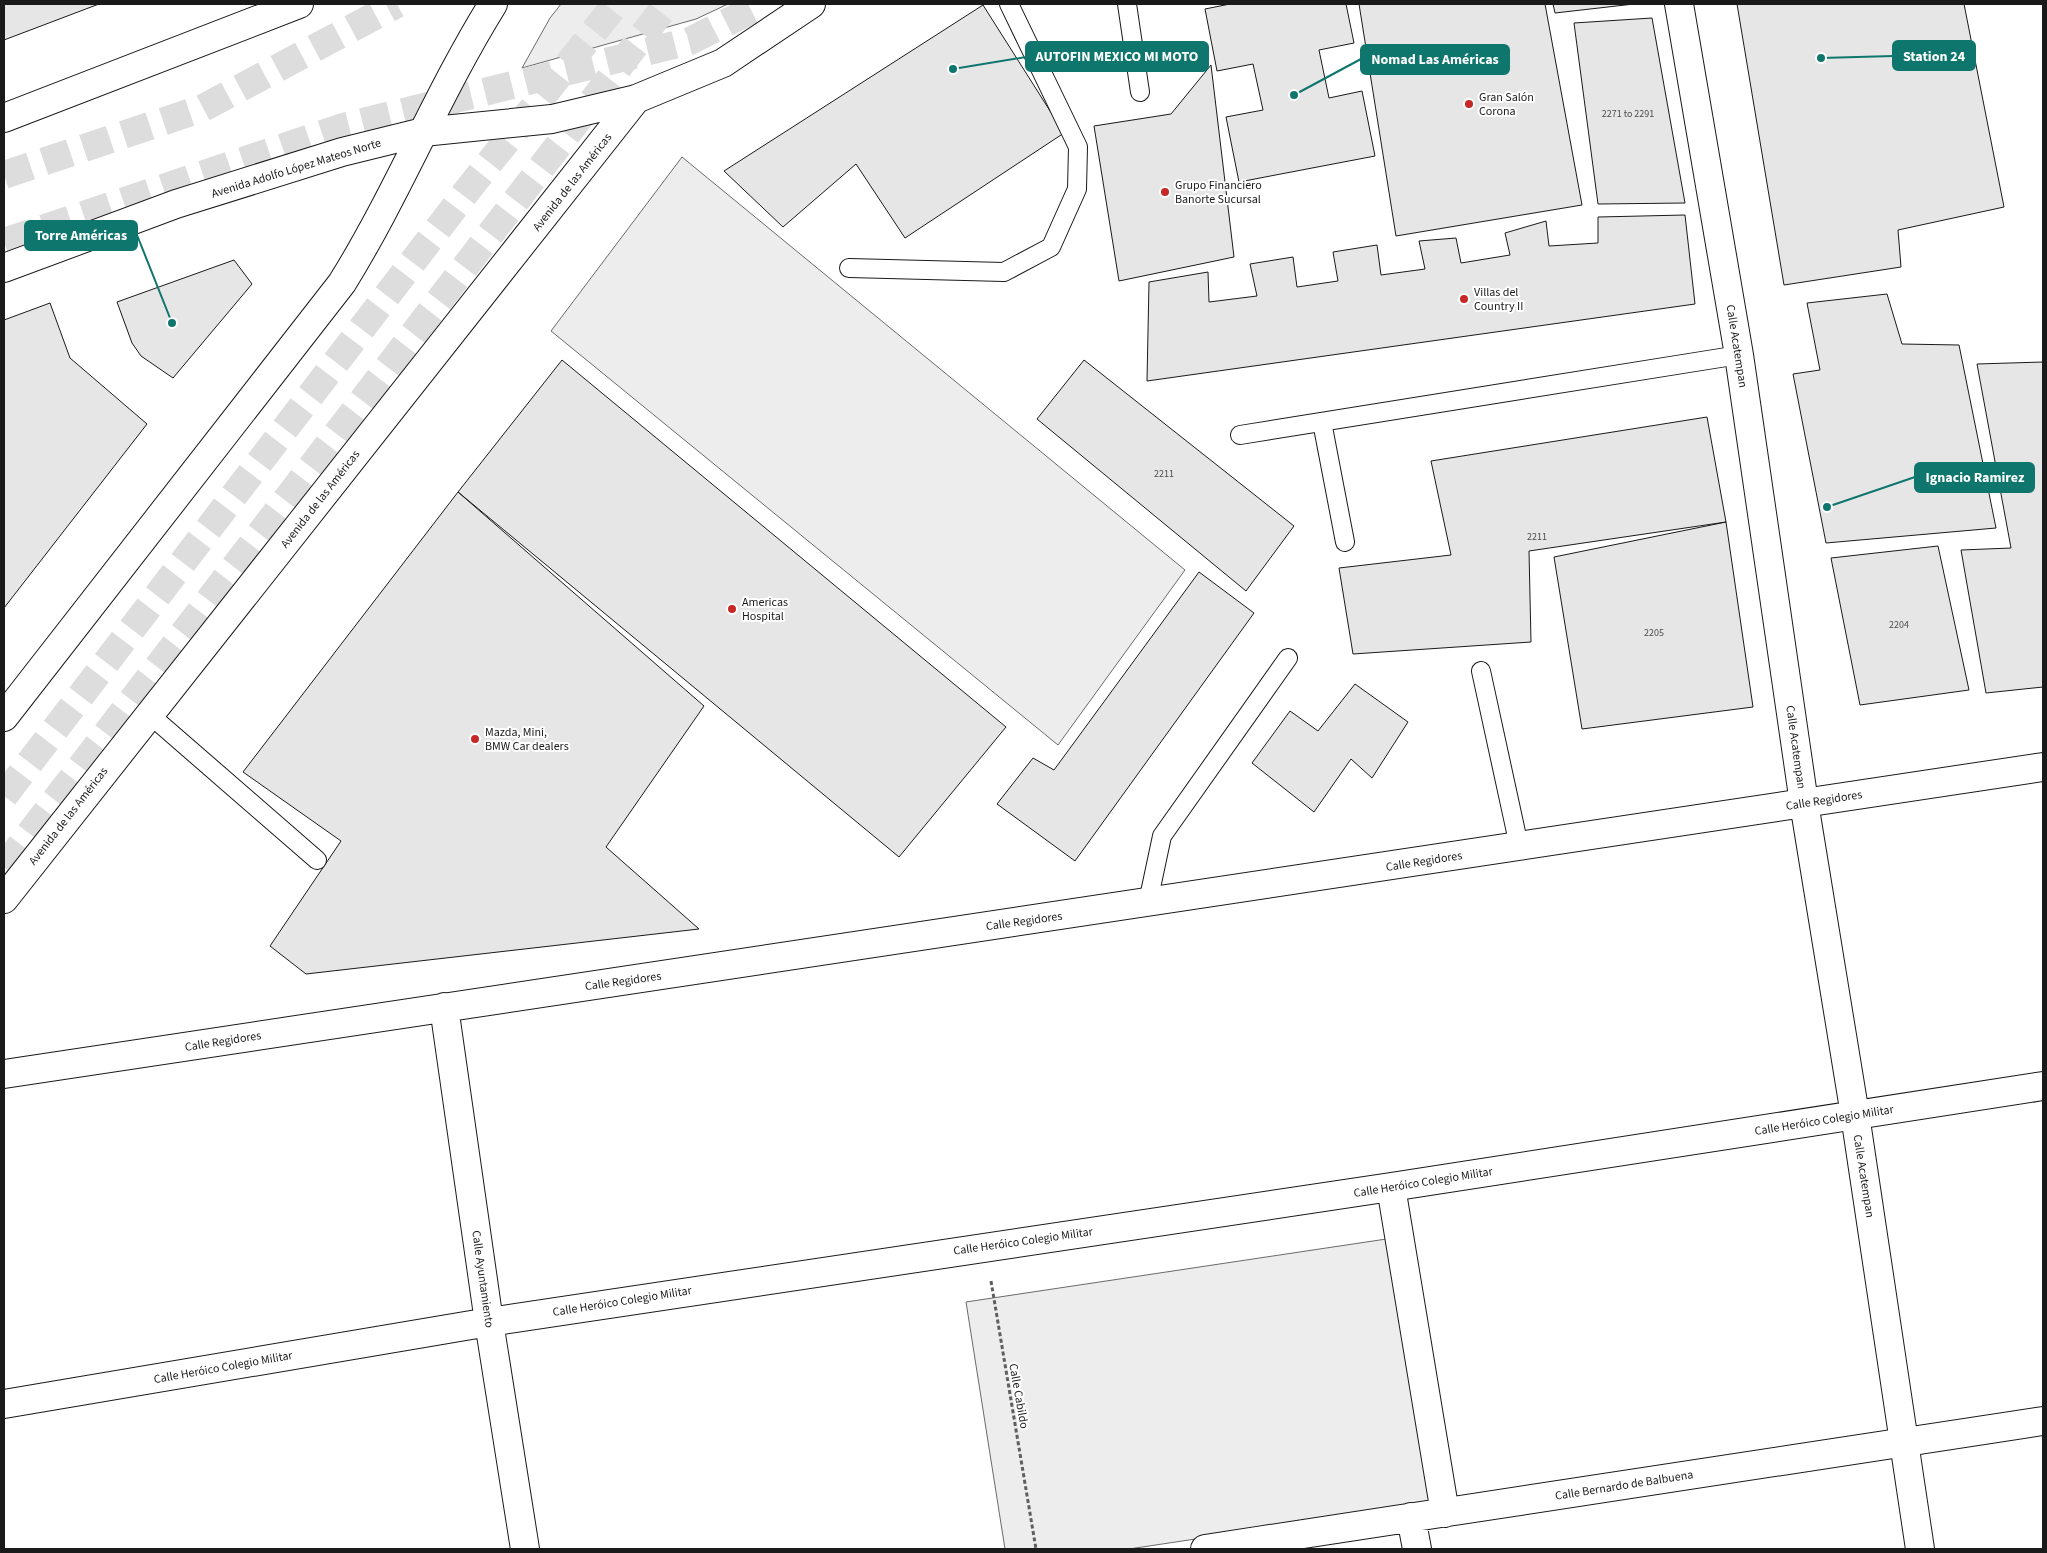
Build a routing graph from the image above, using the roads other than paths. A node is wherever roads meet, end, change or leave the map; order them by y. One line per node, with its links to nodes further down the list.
1 (299, 4): 9 (street)
2 (493, 4): 10 (street)
3 (811, 4): 8 (street, Avenida Adolfo López Mateos Norte)
4 (1010, 4): 12 (lane)
5 (1127, 4): 7 (lane)
6 (1679, 4): 13 (street, Calle Acatempan)
7 (1140, 92)
8 (636, 99): 10 (street, Avenida Adolfo López Mateos Norte); 19 (street, Avenida de las Américas)
9 (4, 118)
10 (423, 132): 11 (street, Avenida Adolfo López Mateos Norte); 20 (street)
11 (4, 268)
12 (849, 268)
13 (1739, 356): 14 (lane); 22 (street, Calle Acatempan)
14 (1322, 422): 15 (lane); 16 (lane)
15 (1240, 435)
16 (1345, 542)
17 (1288, 658): 26 (lane)
18 (1481, 671): 23 (lane)
19 (149, 714): 24 (lane); 25 (street, Avenida de las Américas)
20 (4, 717)
21 (2043, 767): 22 (street, Calle Regidores)
22 (1804, 803): 23 (street, Calle Regidores); 30 (street, Calle Acatempan)
23 (1519, 846): 26 (street, Calle Regidores)
24 (317, 860)
25 (4, 899)
26 (1148, 902): 27 (street, Calle Regidores)
27 (444, 1007): 28 (street, Calle Regidores); 32 (street, Calle Ayuntamiento)
28 (4, 1074)
29 (2043, 1086): 30 (street, Calle Heróico Colegio Militar)
30 (1854, 1115): 31 (street, Calle Heróico Colegio Militar); 35 (street, Calle Acatempan)
31 (1391, 1187): 32 (street, Calle Heróico Colegio Militar); 36 (street)
32 (488, 1322): 33 (street, Calle Heróico Colegio Militar); 38 (street, Calle Ayuntamiento)
33 (4, 1404)
34 (2043, 1421): 35 (street, Calle Bernardo de Balbuena)
35 (1904, 1443): 36 (street, Calle Bernardo de Balbuena); 41 (street, Calle Acatempan)
36 (1446, 1512): 37 (street, Calle Bernardo de Balbuena)
37 (1411, 1518): 39 (street, Calle Bernardo de Balbuena); 40 (street)
38 (525, 1549)
39 (1204, 1549)
40 (1418, 1549)
41 (1920, 1549)

